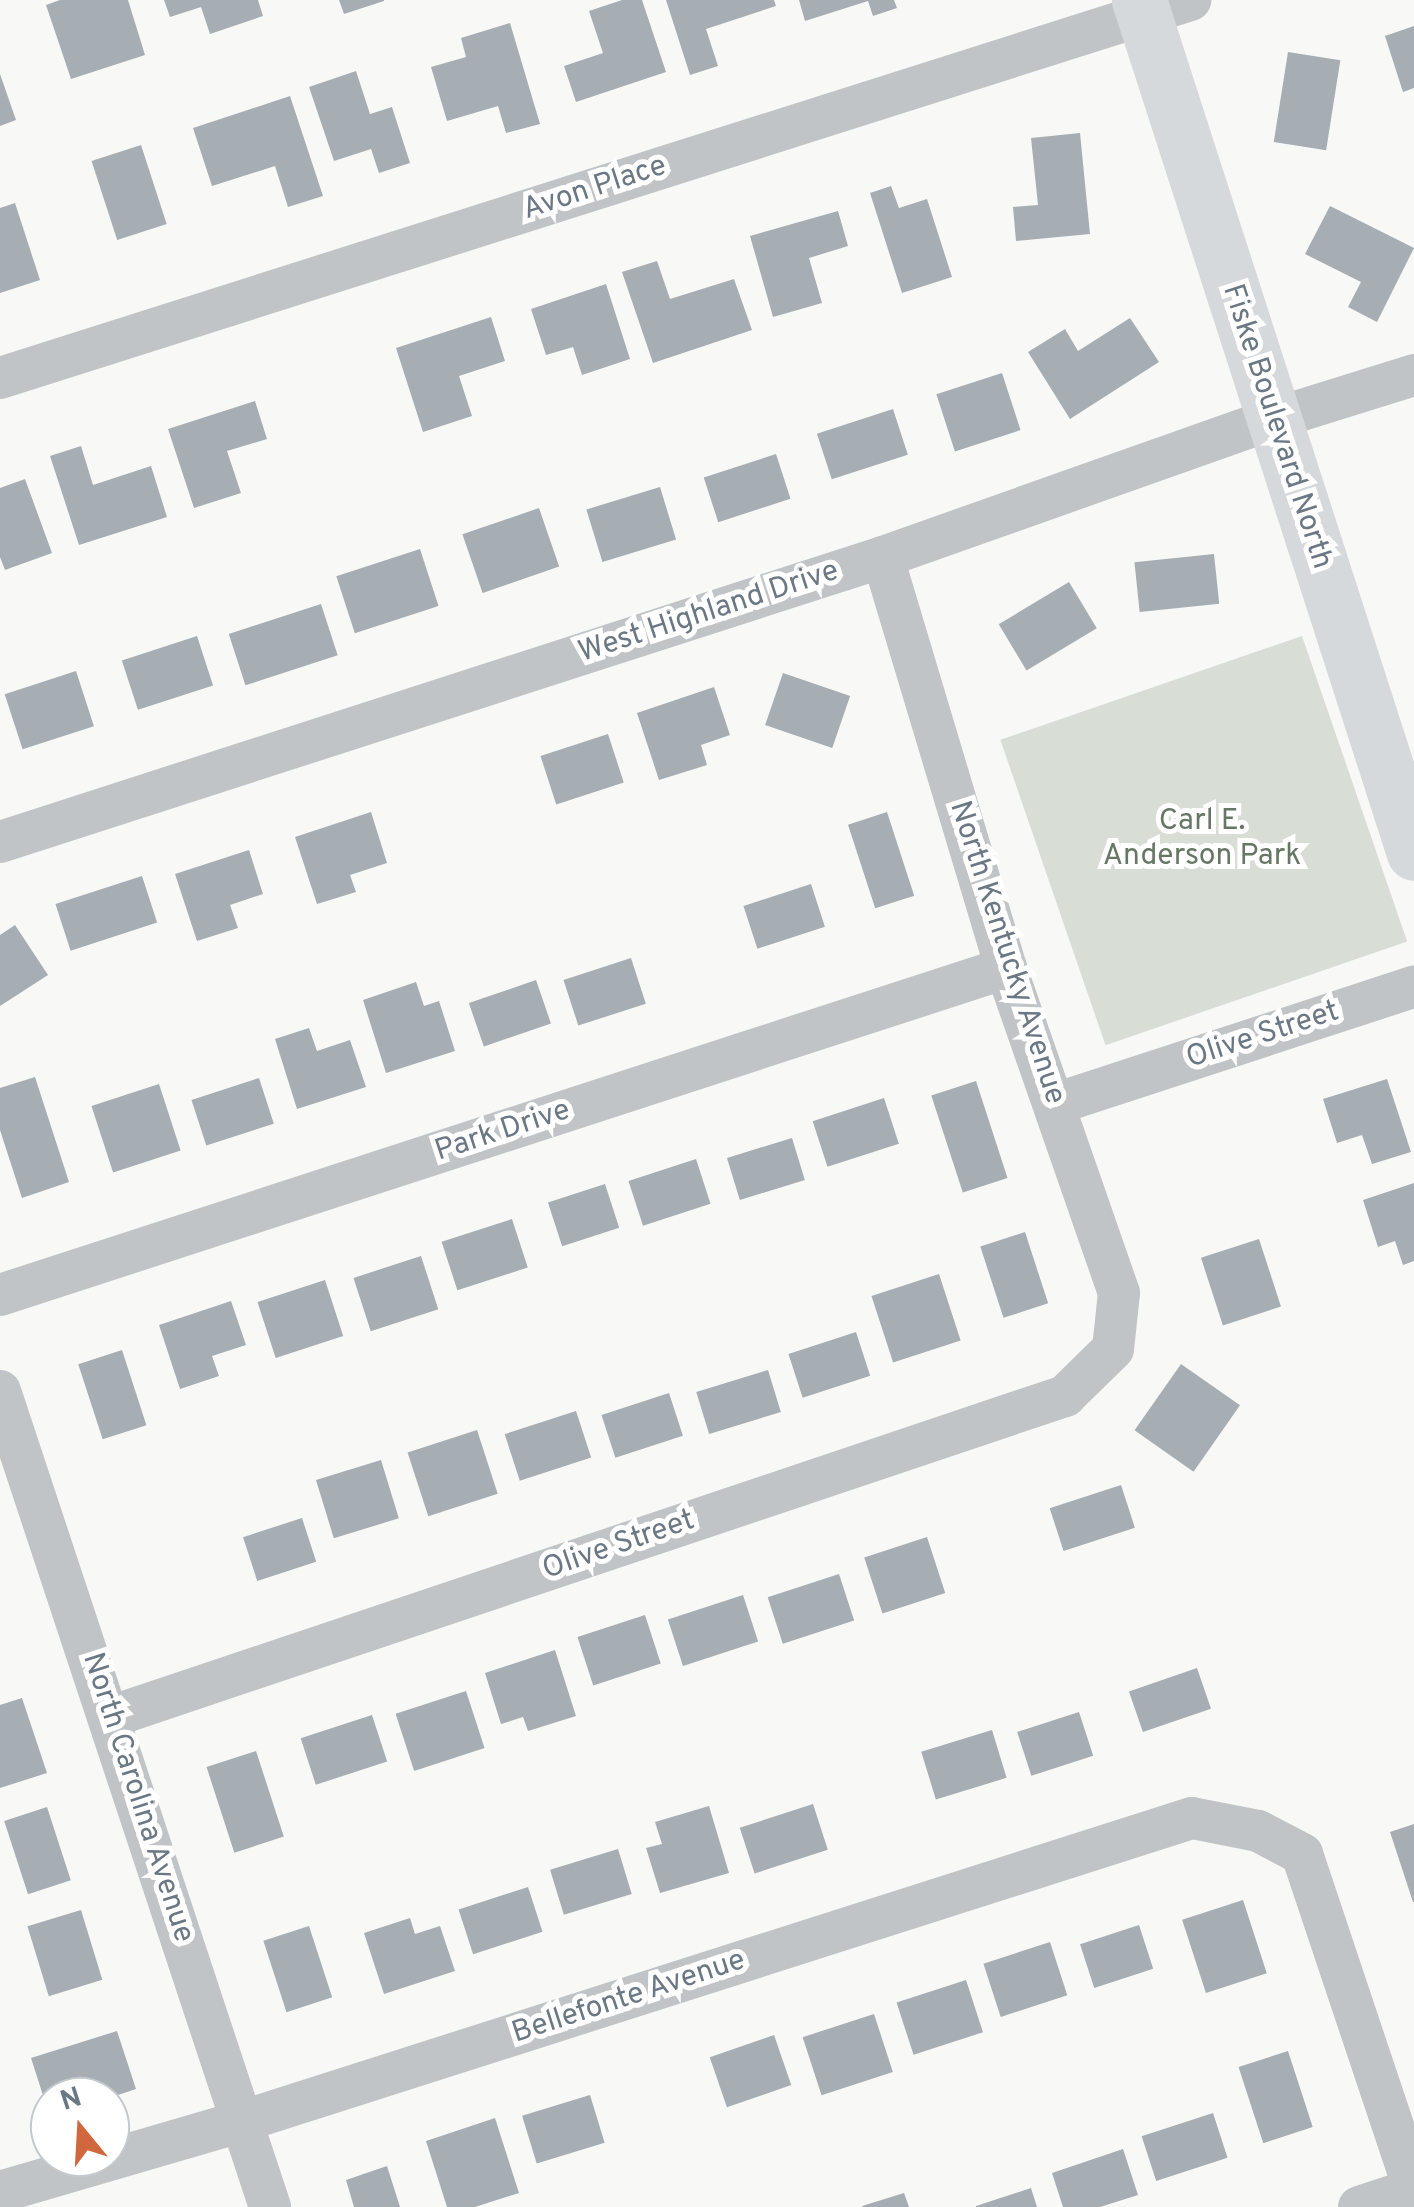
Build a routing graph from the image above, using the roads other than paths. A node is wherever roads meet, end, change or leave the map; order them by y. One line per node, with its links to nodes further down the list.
1 (1158, 5): 3 (street, Avon Place); 4 (street, Fiske Boulevard North)
2 (1414, 374): 4 (street, West Highland Drive)
3 (0, 378)
4 (1273, 419): 5 (street, West Highland Drive); 7 (street, Fiske Boulevard North)
5 (883, 558): 6 (street, West Highland Drive); 8 (street, North Kentucky Avenue)
6 (0, 842)
7 (1414, 853)
8 (1006, 968): 10 (street, North Kentucky Avenue); 11 (street, Park Drive)
9 (1414, 987): 10 (street, Olive Street)
10 (1055, 1104): 12 (street, North Kentucky Avenue)
11 (0, 1295)
12 (1113, 1349): 14 (street, Olive Street)
13 (0, 1391): 14 (street, North Carolina Avenue)
14 (110, 1717): 15 (street, North Carolina Avenue)
15 (243, 2121): 16 (street, Bellefonte Avenue); 17 (street, Bellefonte Avenue); 18 (street, North Carolina Avenue)
16 (1414, 2188): 19 (street)
17 (0, 2192)
18 (270, 2207)
19 (1359, 2207)

